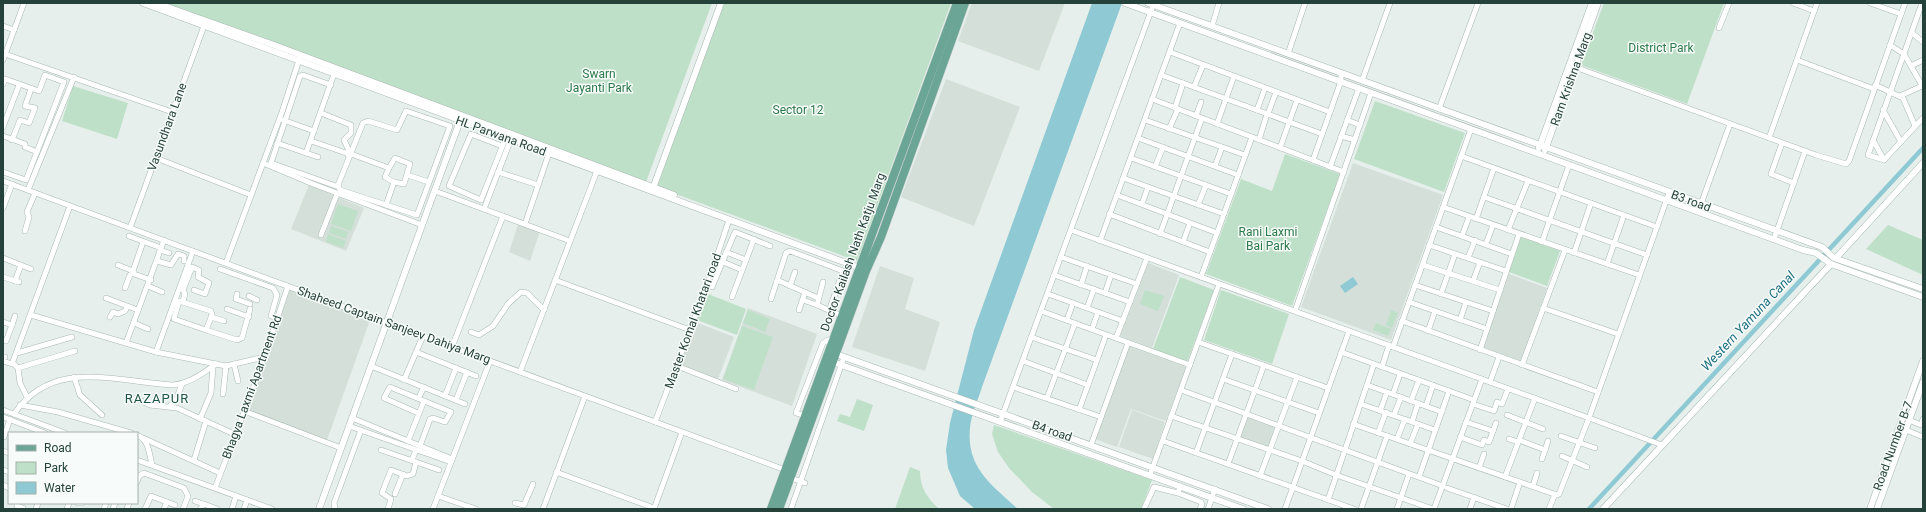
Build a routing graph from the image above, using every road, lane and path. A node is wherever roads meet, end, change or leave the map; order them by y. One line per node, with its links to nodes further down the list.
1 (24, 3): 30 (street)
2 (143, 3): 27 (street, HL Parwana Road)
3 (156, 3): 38 (street)
4 (717, 3): 160 (street)
5 (721, 3): 160 (street)
6 (957, 3): 193 (main road, Doctor Kailash Nath Katju Marg)
7 (965, 3): 193 (main road, Doctor Kailash Nath Katju Marg)
8 (1125, 3): 23 (street, B3 road)
9 (1219, 3): 28 (street)
10 (1305, 3): 36 (street)
11 (1390, 3): 51 (street)
12 (1478, 3): 71 (street)
13 (1592, 3): 43 (street, Ram Krishna Marg)
14 (1598, 3): 43 (street, Ram Krishna Marg)
15 (1729, 3): 29 (street)
16 (1793, 3): 22 (street)
17 (1817, 3): 22 (street)
18 (1870, 3): 24 (street)
19 (1905, 3): 24 (street)
20 (1922, 3): 31 (street)
21 (1152, 4): 23 (street); 28 (street, B3 road)
22 (1814, 11): 40 (street)
23 (1151, 12): 25 (street, B3 road); 201 (street)
24 (1901, 14): 33 (street)
25 (1180, 23): 34 (street); 50 (street, B3 road)
26 (3, 26): 30 (street)
27 (204, 26): 38 (street, HL Parwana Road); 74 (street, Vasundhara Lane)
28 (1212, 26): 36 (street, B3 road)
29 (1719, 28)
30 (14, 30): 35 (street)
31 (1912, 33): 32 (street); 37 (street)
32 (1923, 42)
33 (1890, 45): 37 (street); 58 (street)
34 (1170, 52): 42 (street); 47 (street)
35 (5, 54): 39 (street); 49 (street)
36 (1288, 54): 45 (street, B3 road)
37 (1904, 54): 44 (street); 62 (street)
38 (300, 58): 46 (street, HL Parwana Road); 81 (street); 85 (street)
39 (3, 60)
40 (1797, 60): 58 (street); 106 (street)
41 (1923, 60): 44 (street)
42 (1203, 65): 48 (street); 57 (street)
43 (1572, 66): 91 (street); 116 (street, Ram Krishna Marg)
44 (1911, 66): 56 (street)
45 (1341, 73): 50 (street); 51 (street, B3 road)
46 (334, 74): 55 (street); 80 (street, HL Parwana Road)
47 (1161, 75): 52 (street); 66 (street)
48 (1234, 76): 59 (street); 67 (street)
49 (74, 78): 74 (street); 84 (street)
50 (1341, 81): 60 (street, B3 road); 75 (street)
51 (1362, 81): 71 (street, B3 road)
52 (1183, 83): 57 (street); 70 (street)
53 (3, 84): 54 (street)
54 (19, 85): 61 (street); 95 (street)
55 (330, 85): 76 (street); 88 (street)
56 (1922, 86): 65 (street)
57 (1194, 87): 67 (street)
58 (1874, 87): 62 (street); 120 (street)
59 (1265, 88): 63 (street); 72 (street)
60 (1359, 88): 64 (street, B3 road); 87 (street)
61 (31, 89): 78 (street); 107 (street)
62 (1890, 91): 65 (street); 73 (street)
63 (1276, 92): 68 (street); 77 (street)
64 (1372, 93): 92 (street); 97 (street, B3 road)
65 (1900, 96): 94 (street)
66 (1152, 99): 70 (street); 86 (street)
67 (1226, 99): 72 (street); 90 (street)
68 (1297, 100): 75 (street); 89 (street)
69 (1201, 102): 79 (street)
70 (1176, 108): 79 (street); 96 (street)
71 (1439, 109): 116 (street, B3 road)
72 (1257, 110): 77 (street)
73 (1884, 110): 110 (street); 112 (street)
74 (172, 112): 130 (street, Vasundhara Lane)
75 (1330, 112): 99 (street)
76 (321, 113): 98 (street); 124 (street)
77 (1268, 114): 89 (street); 108 (street)
78 (51, 116): 84 (street); 121 (street)
79 (1196, 116): 82 (street)
80 (453, 118): 81 (street, HL Parwana Road); 93 (street)
81 (461, 118): 103 (street, HL Parwana Road); 160 (street); 162 (street)
82 (1202, 118): 90 (street); 105 (street)
83 (1923, 118): 94 (street)
84 (57, 119): 161 (street)
85 (279, 119): 88 (street); 134 (street)
86 (1145, 120): 96 (street); 104 (street)
87 (1347, 120): 92 (street); 101 (street)
88 (285, 121): 98 (street); 113 (street)
89 (1289, 122): 99 (street); 119 (street)
90 (1217, 124): 102 (street)
91 (1730, 124): 106 (street); 175 (street)
92 (1360, 125): 109 (street)
93 (450, 126): 124 (street); 153 (street)
94 (1915, 126): 112 (street)
95 (3, 127)
96 (1170, 128): 105 (street)
97 (1471, 129): 125 (street, B3 road); 128 (street)
98 (314, 131): 111 (street)
99 (1322, 134): 132 (street)
100 (3, 136): 107 (street)
101 (1341, 136): 109 (street); 138 (street)
102 (1252, 137): 108 (street); 126 (street)
103 (509, 138): 115 (street); 123 (street, HL Parwana Road); 144 (street)
104 (1138, 138): 117 (street); 131 (street)
105 (1195, 138): 118 (street); 127 (street)
106 (1769, 138): 114 (street)
107 (12, 140): 121 (street)
108 (1259, 140): 119 (street)
109 (1355, 140): 145 (street)
110 (1873, 140): 133 (street); 133 (street)
111 (311, 141): 122 (street); 124 (street)
112 (1901, 142): 133 (street)
113 (277, 143): 122 (street); 158 (street)
114 (1782, 143): 120 (street); 154 (street)
115 (502, 146): 115 (street)
116 (1543, 146): 125 (street, Ram Krishna Marg); 164 (street, B3 road)
117 (1163, 147): 127 (street); 139 (street)
118 (1222, 147): 126 (street); 137 (street)
119 (1280, 148): 132 (street)
120 (1805, 151): 154 (street)
121 (37, 152): 143 (street)
122 (306, 153): 129 (street)
123 (549, 153): 142 (street, HL Parwana Road); 156 (street)
124 (350, 154): 140 (street); 158 (street); 176 (street)
125 (1540, 154): 136 (street, B3 road)
126 (1245, 155): 147 (street)
127 (1188, 156): 137 (street); 148 (street)
128 (1461, 156): 141 (street); 179 (street)
129 (318, 157)
130 (156, 158): 168 (street); 200 (street, Vasundhara Lane)
131 (1130, 158): 139 (street); 149 (street)
132 (1313, 160): 138 (street)
133 (1884, 160)
134 (263, 163): 166 (street); 168 (street)
135 (1923, 163): 240 (street)
136 (1569, 165): 163 (street); 172 (street, B3 road)
137 (1215, 166): 147 (street)
138 (1330, 166): 145 (street)
139 (1155, 167): 148 (street)
140 (389, 168): 146 (street); 152 (street)
141 (1494, 168): 150 (street); 171 (street)
142 (597, 171): 160 (street, HL Parwana Road); 216 (street)
143 (3, 172)
144 (498, 172): 156 (street); 181 (street)
145 (1344, 172): 313 (street)
146 (407, 175): 152 (street); 153 (street)
147 (1238, 175): 167 (street)
148 (1181, 176): 157 (street); 170 (street)
149 (1123, 178): 159 (street); 169 (street)
150 (1528, 180): 163 (street); 182 (street)
151 (3, 181): 155 (street, Shaheed Captain Sanjeev Dahiya Marg)
152 (394, 182): 176 (street)
153 (429, 182): 186 (street)
154 (1794, 182): 205 (street)
155 (12, 184): 161 (street, Shaheed Captain Sanjeev Dahiya Marg); 180 (street)
156 (538, 185): 196 (street)
157 (1206, 185): 167 (street); 177 (street)
158 (336, 186): 166 (street)
159 (1148, 187): 170 (street); 173 (street)
160 (651, 188): 191 (street, HL Parwana Road); 252 (street)
161 (28, 190): 165 (street, Shaheed Captain Sanjeev Dahiya Marg)
162 (435, 191): 181 (street); 194 (street)
163 (1560, 192): 174 (street); 192 (street)
164 (1669, 192): 172 (street); 175 (street, B3 road)
165 (35, 193): 178 (street, Shaheed Captain Sanjeev Dahiya Marg); 203 (street)
166 (335, 193): 194 (street); 209 (street)
167 (1231, 194): 185 (street)
168 (251, 195): 246 (street)
169 (1117, 195): 173 (street); 183 (street)
170 (1173, 196): 177 (street); 184 (street)
171 (1484, 197): 182 (street); 190 (street)
172 (1666, 200): 199 (street); 213 (street, B3 road)
173 (1142, 204): 184 (street)
174 (1591, 204): 187 (street); 204 (street)
175 (1701, 204): 205 (street, B3 road)
176 (386, 205): 186 (street)
177 (1198, 205): 185 (street)
178 (70, 206): 200 (street, Shaheed Captain Sanjeev Dahiya Marg); 317 (street)
179 (1443, 207): 189 (street); 198 (street)
180 (3, 208)
181 (484, 209): 188 (street)
182 (1517, 209): 192 (street); 202 (street)
183 (1110, 214): 207 (street); 217 (street)
184 (1167, 214): 195 (street); 207 (street)
185 (1224, 214): 206 (street)
186 (417, 215): 194 (street)
187 (1624, 215): 199 (street); 222 (street)
188 (503, 216): 196 (street); 353 (street)
189 (1469, 216): 190 (street); 211 (street)
190 (1476, 219): 197 (street)
191 (729, 220): 235 (street, Master Komal Khatari road); 252 (street, HL Parwana Road)
192 (1550, 220): 204 (street); 220 (street)
193 (882, 221): 252 (main road, Doctor Kailash Nath Katju Marg); 365 (main road, Doctor Kailash Nath Katju Marg)
194 (423, 222): 331 (street)
195 (1190, 223): 206 (street); 219 (street)
196 (525, 224): 216 (street)
197 (1493, 225): 202 (street); 221 (street)
198 (1436, 227): 211 (street); 223 (street)
199 (1657, 227): 234 (street)
200 (130, 228): 214 (street, Shaheed Captain Sanjeev Dahiya Marg)
201 (1071, 230): 217 (street); 236 (street)
202 (1508, 230): 208 (street)
203 (25, 231)
204 (1581, 232): 222 (street); 230 (street)
205 (1776, 232): 213 (street); 240 (street, B3 road)
206 (1217, 233): 229 (street)
207 (1160, 234): 219 (street)
208 (1519, 234): 220 (street); 233 (street)
209 (321, 235)
210 (129, 236): 218 (street)
211 (1462, 236): 215 (street)
212 (754, 239): 224 (street); 228 (street); 242 (street)
213 (1774, 239): 247 (street, B3 road)
214 (164, 240): 225 (street); 227 (street, Shaheed Captain Sanjeev Dahiya Marg)
215 (1475, 240): 221 (street); 239 (street)
216 (570, 241): 267 (street)
217 (1100, 241): 238 (street)
218 (143, 242): 225 (street); 258 (street)
219 (1183, 242): 229 (street)
220 (1542, 242): 226 (street)
221 (1486, 244): 233 (street)
222 (1614, 244): 234 (street); 248 (street)
223 (1430, 245): 232 (street); 250 (street)
224 (770, 246)
225 (161, 249): 231 (street); 243 (street)
226 (1565, 250): 230 (street); 306 (street)
227 (193, 251): 246 (street, Shaheed Captain Sanjeev Dahiya Marg); 357 (street)
228 (726, 252): 241 (street); 242 (street)
229 (1210, 252): 265 (street)
230 (1574, 253): 248 (street)
231 (169, 254)
232 (1455, 254): 239 (street); 260 (street)
233 (1512, 254): 257 (street)
234 (1647, 255): 262 (street)
235 (716, 256): 241 (street); 337 (street, Master Komal Khatari road)
236 (1061, 257): 253 (street); 263 (street)
237 (3, 258): 251 (street)
238 (1147, 258): 265 (street); 271 (street)
239 (1468, 258): 245 (street)
240 (1835, 258): 281 (street)
241 (724, 260): 256 (street); 279 (street)
242 (746, 260): 256 (street)
243 (157, 261): 244 (street); 266 (street)
244 (184, 261)
245 (1480, 262): 257 (street); 269 (street)
246 (226, 263): 276 (street, Shaheed Captain Sanjeev Dahiya Marg)
247 (1829, 263): 292 (street); 498 (street)
248 (1606, 264): 262 (street)
249 (118, 265): 258 (street)
250 (1422, 265): 260 (street); 274 (street)
251 (21, 266): 254 (street); 264 (street)
252 (860, 266): 319 (main road, Doctor Kailash Nath Katju Marg)
253 (1087, 266): 261 (street); 273 (street)
254 (31, 269)
255 (220, 269): 323 (street)
256 (742, 270): 291 (street)
257 (1506, 271): 283 (street)
258 (133, 272): 266 (street); 278 (street)
259 (795, 272): 277 (street)
260 (1448, 273): 269 (street); 289 (street)
261 (1112, 275): 271 (street); 286 (street)
262 (1639, 275): 342 (street)
263 (1054, 276): 273 (street); 288 (street)
264 (3, 277)
265 (1201, 277): 272 (street)
266 (151, 280): 275 (street)
267 (555, 280): 309 (street); 337 (street)
268 (777, 280): 277 (street); 295 (street); 311 (street)
269 (1473, 281): 283 (street)
270 (823, 282): 294 (street)
271 (1137, 284): 298 (street)
272 (1219, 284): 313 (street); 349 (street)
273 (1081, 285): 280 (street)
274 (1415, 285): 289 (street); 299 (street)
275 (148, 286): 284 (street); 308 (street)
276 (288, 286): 323 (street, Bhagya Laxmi Apartment Rd); 331 (street, Shaheed Captain Sanjeev Dahiya Marg)
277 (790, 286): 285 (street)
278 (125, 288)
279 (712, 288)
280 (1094, 289): 286 (street); 305 (street)
281 (1923, 289)
282 (194, 290): 297 (street)
283 (1500, 290): 315 (street)
284 (162, 292)
285 (805, 292): 294 (street); 296 (street)
286 (1105, 293): 298 (street)
287 (237, 294): 303 (street)
288 (1048, 294): 301 (street); 312 (street)
289 (1441, 294): 300 (street)
290 (249, 296): 303 (street)
291 (732, 297)
292 (1923, 297)
293 (106, 298): 304 (street)
294 (818, 298): 302 (street)
295 (771, 299)
296 (803, 300): 302 (street); 310 (street)
297 (183, 301): 321 (street); 336 (street)
298 (1130, 302): 327 (street)
299 (1409, 302): 314 (street); 328 (street)
300 (1466, 302): 315 (street); 325 (street)
301 (1073, 303): 305 (street); 324 (street)
302 (817, 305): 311 (street)
303 (251, 306): 322 (street)
304 (127, 307): 308 (street); 320 (street)
305 (1087, 308): 316 (street)
306 (1543, 308): 342 (street); 375 (street)
307 (226, 309): 322 (street)
308 (138, 310): 330 (street)
309 (544, 310): 341 (street); 384 (street)
310 (799, 310)
311 (829, 311): 319 (street)
312 (1041, 311): 324 (street); 346 (street)
313 (1295, 311): 339 (street)
314 (1435, 311): 325 (street); 340 (street)
315 (1493, 311): 338 (street)
316 (1098, 312): 327 (street); 335 (street)
317 (31, 314): 350 (street); 360 (street)
318 (15, 316): 333 (street)
319 (842, 316): 530 (main road, Doctor Kailash Nath Katju Marg)
320 (110, 317)
321 (211, 317): 326 (street); 336 (street)
322 (249, 317): 336 (street)
323 (277, 318): 362 (street, Bhagya Laxmi Apartment Rd)
324 (1067, 320): 332 (street)
325 (1460, 320): 338 (street)
326 (224, 321)
327 (1123, 321): 347 (street)
328 (1402, 321): 340 (street); 352 (street)
329 (3, 322): 333 (street)
330 (134, 323): 334 (street); 350 (street)
331 (387, 323): 344 (street, Shaheed Captain Sanjeev Dahiya Marg); 377 (street)
332 (1075, 323): 335 (street); 354 (street)
333 (12, 325): 348 (street)
334 (148, 328)
335 (1092, 329): 343 (street)
336 (206, 330)
337 (690, 330): 378 (street, Master Komal Khatari road)
338 (1486, 330): 355 (street)
339 (1349, 331): 352 (street); 359 (street)
340 (1428, 331): 355 (street)
341 (471, 332)
342 (1618, 334): 410 (street)
343 (1106, 335): 347 (street); 366 (street)
344 (423, 336): 353 (street, Shaheed Captain Sanjeev Dahiya Marg); 358 (street)
345 (72, 337): 360 (street)
346 (1032, 338): 354 (street); 369 (street)
347 (1116, 338): 351 (street)
348 (3, 340)
349 (1198, 342): 361 (street); 374 (street)
350 (126, 343): 357 (street)
351 (1128, 343): 374 (street); 448 (street)
352 (1391, 346): 380 (street); 391 (street)
353 (452, 347): 367 (street, Shaheed Captain Sanjeev Dahiya Marg)
354 (1065, 349): 366 (street); 385 (street)
355 (1480, 350): 363 (street)
356 (75, 351): 381 (street)
357 (156, 352): 373 (street)
358 (416, 352): 382 (street); 392 (street)
359 (1341, 352): 372 (street); 403 (street)
360 (17, 353): 370 (street)
361 (1232, 354): 379 (street); 390 (street)
362 (264, 357): 371 (street); 435 (street, Bhagya Laxmi Apartment Rd)
363 (1499, 357): 375 (street); 395 (street)
364 (4, 358): 370 (street)
365 (837, 360): 441 (street, B4 road); 458 (street, B4 road); 530 (main road, Doctor Kailash Nath Katju Marg); 538 (street)
366 (1097, 360): 398 (street)
367 (490, 361): 384 (street, Shaheed Captain Sanjeev Dahiya Marg); 514 (street)
368 (1923, 361): 465 (street, Road Number B-7)
369 (1023, 362): 385 (street); 402 (street)
370 (12, 364): 381 (street)
371 (234, 364): 376 (street); 394 (street)
372 (1374, 364): 380 (street); 399 (street)
373 (214, 365): 376 (street); 397 (street); 452 (street)
374 (1190, 365): 406 (street)
375 (1522, 365): 410 (street)
376 (226, 366): 411 (street)
377 (371, 366): 392 (street); 449 (street)
378 (677, 366): 404 (street); 457 (street, Master Komal Khatari road)
379 (1264, 366): 389 (street); 407 (street)
380 (1382, 366): 386 (street)
381 (18, 368): 416 (street)
382 (456, 368): 383 (street); 414 (street)
383 (467, 372): 387 (street); 421 (street)
384 (520, 372): 415 (street, Shaheed Captain Sanjeev Dahiya Marg)
385 (1056, 374): 398 (street); 419 (street)
386 (1400, 374): 393 (street); 412 (street)
387 (476, 376)
388 (74, 377): 397 (street); 416 (street); 443 (street)
389 (1297, 377): 403 (street); 424 (street)
390 (1223, 379): 407 (street); 426 (street)
391 (1482, 379): 395 (street); 425 (street)
392 (404, 380): 401 (street)
393 (1419, 380): 400 (street); 423 (street)
394 (238, 381)
395 (1490, 382): 405 (street)
396 (1923, 382): 455 (street, Road Number B-7)
397 (182, 384): 431 (street)
398 (1088, 385): 434 (street)
399 (1367, 385): 409 (street); 429 (street)
400 (1433, 385): 408 (street); 432 (street)
401 (424, 387): 413 (street); 414 (street)
402 (1013, 387): 419 (street); 441 (street)
403 (1328, 388): 439 (street)
404 (736, 389)
405 (1508, 389): 420 (street); 425 (street)
406 (1181, 390): 426 (street); 446 (street)
407 (1255, 390): 424 (street); 442 (street)
408 (1449, 391): 425 (street); 437 (street)
409 (1387, 392): 412 (street); 436 (street)
410 (1598, 392): 450 (street)
411 (223, 394)
412 (1393, 394): 417 (street)
413 (420, 395)
414 (445, 396): 421 (street)
415 (585, 396): 457 (street, Shaheed Captain Sanjeev Dahiya Marg); 526 (street)
416 (27, 397): 430 (street)
417 (1400, 397): 423 (street); 444 (street)
418 (135, 398): 431 (street)
419 (1047, 398): 434 (street)
420 (1535, 398): 450 (street); 461 (street)
421 (456, 400): 428 (street)
422 (424, 401): 438 (street); 438 (street); 501 (street)
423 (1411, 401): 427 (street)
424 (1288, 402): 439 (street); 468 (street)
425 (1473, 402): 460 (street)
426 (1214, 403): 442 (street); 469 (street)
427 (1418, 403): 432 (street); 459 (street)
428 (465, 404)
429 (1360, 404): 436 (street); 463 (street)
430 (20, 405): 440 (street); 476 (street)
431 (170, 406): 452 (street)
432 (1426, 406): 437 (street)
433 (3, 410): 440 (street)
434 (1079, 410): 448 (street)
435 (244, 411): 480 (street, Bhagya Laxmi Apartment Rd); 500 (street)
436 (1383, 412): 444 (street); 479 (street)
437 (1442, 412): 472 (street)
438 (418, 413): 492 (street)
439 (1319, 413): 488 (street)
440 (14, 414): 475 (street)
441 (1003, 414): 458 (street); 499 (street, B4 road)
442 (1246, 414): 468 (street); 491 (street)
443 (102, 415)
444 (1394, 415): 453 (street)
445 (1507, 415): 461 (street)
446 (1171, 416): 469 (street); 493 (street)
447 (3, 417): 451 (street)
448 (1101, 417): 499 (street)
449 (352, 418): 467 (street); 492 (street)
450 (1589, 418): 496 (street); 498 (street)
451 (10, 419): 474 (street); 486 (street)
452 (200, 419): 456 (street)
453 (1405, 419): 459 (street); 489 (street)
454 (1923, 419): 466 (street)
455 (1909, 420): 466 (street); 473 (street, Road Number B-7)
456 (206, 421): 480 (street); 513 (street)
457 (655, 422): 477 (street, Shaheed Captain Sanjeev Dahiya Marg)
458 (1000, 422): 532 (street, B4 road)
459 (1412, 422): 464 (street)
460 (1466, 422): 478 (street); 484 (street)
461 (1526, 422): 470 (street); 494 (street)
462 (1496, 423): 478 (street)
463 (1354, 424): 479 (street); 505 (street)
464 (1418, 424): 472 (street); 497 (street)
465 (1901, 425): 473 (street); 595 (street, Road Number B-7)
466 (1922, 425)
467 (349, 426): 471 (street); 500 (street)
468 (1279, 426): 488 (street); 504 (street)
469 (1205, 428): 491 (street); 508 (street)
470 (1543, 429)
471 (361, 430): 501 (street); 571 (street)
472 (1436, 430): 506 (street)
473 (1906, 430): 485 (street); 596 (street, Road Number B-7)
474 (42, 432)
475 (62, 432)
476 (128, 432)
477 (682, 432): 530 (street, Shaheed Captain Sanjeev Dahiya Marg); 576 (street)
478 (1493, 432): 484 (street)
479 (1378, 433): 482 (street)
480 (234, 434): 527 (street, Bhagya Laxmi Apartment Rd)
481 (138, 436): 487 (street)
482 (1387, 436): 489 (street); 519 (street)
483 (1561, 436): 496 (street)
484 (1460, 437): 511 (street)
485 (1923, 437)
486 (5, 438)
487 (143, 438): 513 (street); 521 (street)
488 (1310, 438): 505 (street); 518 (street)
489 (1398, 439): 497 (street)
490 (1509, 439): 494 (street)
491 (1237, 440): 504 (street); 520 (street)
492 (408, 441): 501 (street)
493 (1163, 441): 508 (street); 523 (street)
494 (1519, 441): 507 (street); 536 (street)
495 (1548, 441): 507 (street)
496 (1579, 442): 502 (street); 516 (street)
497 (1410, 444): 506 (street)
498 (1660, 444): 594 (street)
499 (1091, 445): 523 (street, B4 road)
500 (341, 448): 570 (street)
501 (418, 448): 514 (street); 517 (street)
502 (1595, 448)
503 (381, 450): 517 (street)
504 (1270, 450): 518 (street); 534 (street)
505 (1344, 450): 519 (street); 533 (street)
506 (1428, 450): 511 (street); 535 (street)
507 (1545, 450): 515 (street)
508 (1196, 453): 520 (street)
509 (1484, 454): 524 (street)
510 (1562, 456): 516 (street)
511 (1453, 459): 524 (street); 545 (street)
512 (138, 460): 521 (street)
513 (194, 460): 527 (street)
514 (451, 460): 552 (street)
515 (1542, 460)
516 (1572, 460): 522 (street); 550 (street)
517 (414, 461): 525 (street); 529 (street)
518 (1302, 461): 533 (street); 544 (street)
519 (1378, 462): 531 (street); 542 (street)
520 (1228, 464): 534 (street)
521 (152, 465): 546 (street)
522 (1587, 466)
523 (1153, 467): 532 (street); 547 (street, B4 road)
524 (1479, 468): 536 (street)
525 (439, 470)
526 (556, 472): 575 (street); 576 (street)
527 (220, 473): 546 (street, Bhagya Laxmi Apartment Rd)
528 (1537, 473): 543 (street)
529 (403, 474): 549 (street); 572 (street)
530 (790, 474): 538 (street, Shaheed Captain Sanjeev Dahiya Marg); 577 (main road, Doctor Kailash Nath Katju Marg); 578 (main road, Doctor Kailash Nath Katju Marg)
531 (1409, 474): 535 (street); 555 (street)
532 (1150, 475): 541 (street, B4 road)
533 (1336, 475): 542 (street); 557 (street)
534 (1260, 476): 544 (street)
535 (1419, 477): 545 (street)
536 (1506, 477): 539 (street)
537 (138, 479): 565 (street)
538 (803, 482): 579 (street)
539 (1520, 482): 543 (street); 592 (street)
540 (533, 484): 560 (street)
541 (1180, 486): 548 (street); 554 (street, B4 road)
542 (1369, 486): 555 (street); 587 (street)
543 (1533, 486): 550 (street)
544 (1292, 487): 557 (street); 585 (street)
545 (1445, 487): 553 (street); 589 (street)
546 (215, 488): 551 (street)
547 (1215, 490): 554 (street); 584 (street, B4 road)
548 (1178, 493): 580 (street); 581 (street)
549 (395, 494)
550 (1555, 494): 593 (street)
551 (236, 496): 556 (street); 567 (street)
552 (438, 496): 573 (street); 574 (street)
553 (1474, 497): 590 (street); 591 (street)
554 (1212, 498): 582 (street); 583 (street, B4 road)
555 (1401, 498): 588 (street); 589 (street)
556 (247, 500): 568 (street); 569 (street)
557 (1328, 500): 586 (street)
558 (195, 501): 562 (street)
559 (167, 502): 561 (street); 563 (street); 564 (street)
560 (515, 503)
561 (175, 505)
562 (201, 506): 566 (street)
563 (145, 509)
564 (164, 509)
565 (183, 509)
566 (217, 509)
567 (232, 509)
568 (244, 509)
569 (272, 509)
570 (319, 509)
571 (335, 509)
572 (388, 509)
573 (433, 509)
574 (476, 509)
575 (543, 509)
576 (654, 509)
577 (771, 509)
578 (779, 509)
579 (791, 509)
580 (1144, 509)
581 (1200, 509)
582 (1208, 509)
583 (1243, 509)
584 (1268, 509)
585 (1285, 509)
586 (1354, 509)
587 (1361, 509)
588 (1397, 509)
589 (1433, 509)
590 (1470, 509)
591 (1507, 509)
592 (1510, 509)
593 (1549, 509)
594 (1603, 509)
595 (1870, 509)
596 (1877, 509)

